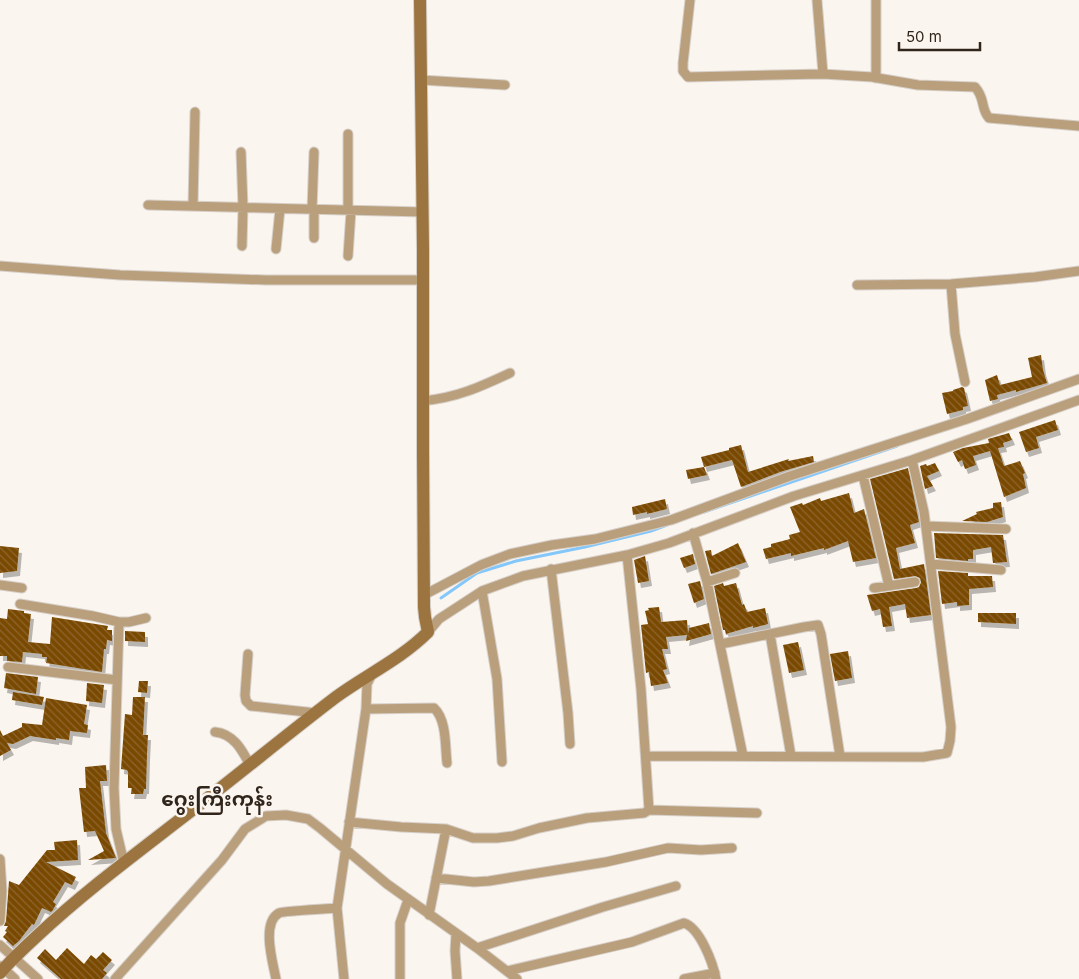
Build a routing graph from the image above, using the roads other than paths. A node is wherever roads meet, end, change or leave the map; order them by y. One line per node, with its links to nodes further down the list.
1 (420, 0): 7 (street)
2 (690, 0): 5 (street)
3 (818, 0): 5 (street)
4 (876, 0): 6 (street)
5 (823, 74): 6 (street)
6 (876, 78): 10 (street)
7 (420, 80): 8 (street); 20 (street)
8 (505, 85)
9 (195, 112): 15 (street)
10 (1079, 126)
11 (348, 134): 19 (street)
12 (241, 152): 16 (street)
13 (314, 152): 18 (street)
14 (148, 205): 15 (street)
15 (193, 206): 16 (street)
16 (243, 207): 17 (street); 22 (street)
17 (280, 209): 18 (street); 23 (street)
18 (313, 210): 19 (street); 21 (street)
19 (350, 211): 20 (street); 24 (street)
20 (423, 212): 27 (street)
21 (314, 238)
22 (242, 246)
23 (276, 248)
24 (348, 256)
25 (0, 266): 27 (street)
26 (1079, 270): 28 (street)
27 (423, 280): 34 (street)
28 (951, 284): 29 (street); 32 (street)
29 (857, 285)
30 (510, 373): 34 (street)
31 (1079, 378): 52 (street)
32 (965, 382)
33 (1079, 400): 35 (street)
34 (422, 401): 52 (street)
35 (912, 460): 36 (street); 37 (street)
36 (863, 476): 39 (street); 48 (street)
37 (926, 526): 38 (street); 41 (street)
38 (1006, 529)
39 (693, 534): 40 (street); 45 (street)
40 (627, 555): 42 (street); 67 (street)
41 (932, 564): 43 (street); 70 (street)
42 (551, 570): 51 (street); 66 (street)
43 (1000, 570)
44 (735, 573): 45 (street)
45 (708, 582): 58 (street)
46 (915, 582): 48 (street)
47 (0, 585): 49 (street)
48 (889, 586): 50 (street)
49 (22, 588)
50 (874, 588)
51 (482, 591): 56 (street); 71 (street)
52 (424, 595): 56 (street)
53 (20, 604): 55 (street)
54 (146, 618): 55 (street)
55 (119, 622): 62 (street)
56 (428, 632): 61 (street)
57 (770, 634): 58 (street); 69 (street); 70 (street)
58 (721, 644): 68 (street)
59 (248, 654): 64 (street)
60 (8, 667): 62 (street)
61 (372, 674): 63 (street); 64 (street)
62 (117, 680): 81 (street)
63 (366, 709): 72 (street); 76 (street)
64 (316, 713): 73 (street)
65 (215, 732): 73 (street)
66 (570, 744)
67 (646, 756): 68 (street); 74 (street)
68 (743, 756): 69 (street)
69 (791, 756): 70 (street)
70 (840, 756)
71 (502, 762)
72 (447, 763)
73 (250, 765): 81 (street)
74 (649, 810): 75 (street); 77 (street)
75 (757, 813)
76 (349, 822): 77 (street); 79 (street)
77 (446, 829): 82 (street)
78 (732, 848): 82 (street)
79 (346, 849): 84 (street); 85 (street); 96 (street)
80 (0, 859): 87 (street)
81 (124, 863): 91 (street)
82 (436, 878): 86 (street)
83 (676, 886): 90 (street)
84 (408, 900): 86 (street); 99 (street)
85 (337, 908): 97 (street); 98 (street)
86 (429, 915): 88 (street)
87 (0, 921)
88 (456, 934): 90 (street); 100 (street)
89 (0, 944): 91 (street)
90 (477, 948): 92 (street)
91 (6, 965): 94 (street); 95 (street)
92 (507, 971): 93 (street); 101 (street)
93 (715, 976): 102 (street)
94 (15, 979)
95 (38, 979)
96 (115, 979)
97 (276, 979)
98 (344, 979)
99 (400, 979)
100 (457, 979)
101 (517, 979)
102 (684, 979)

